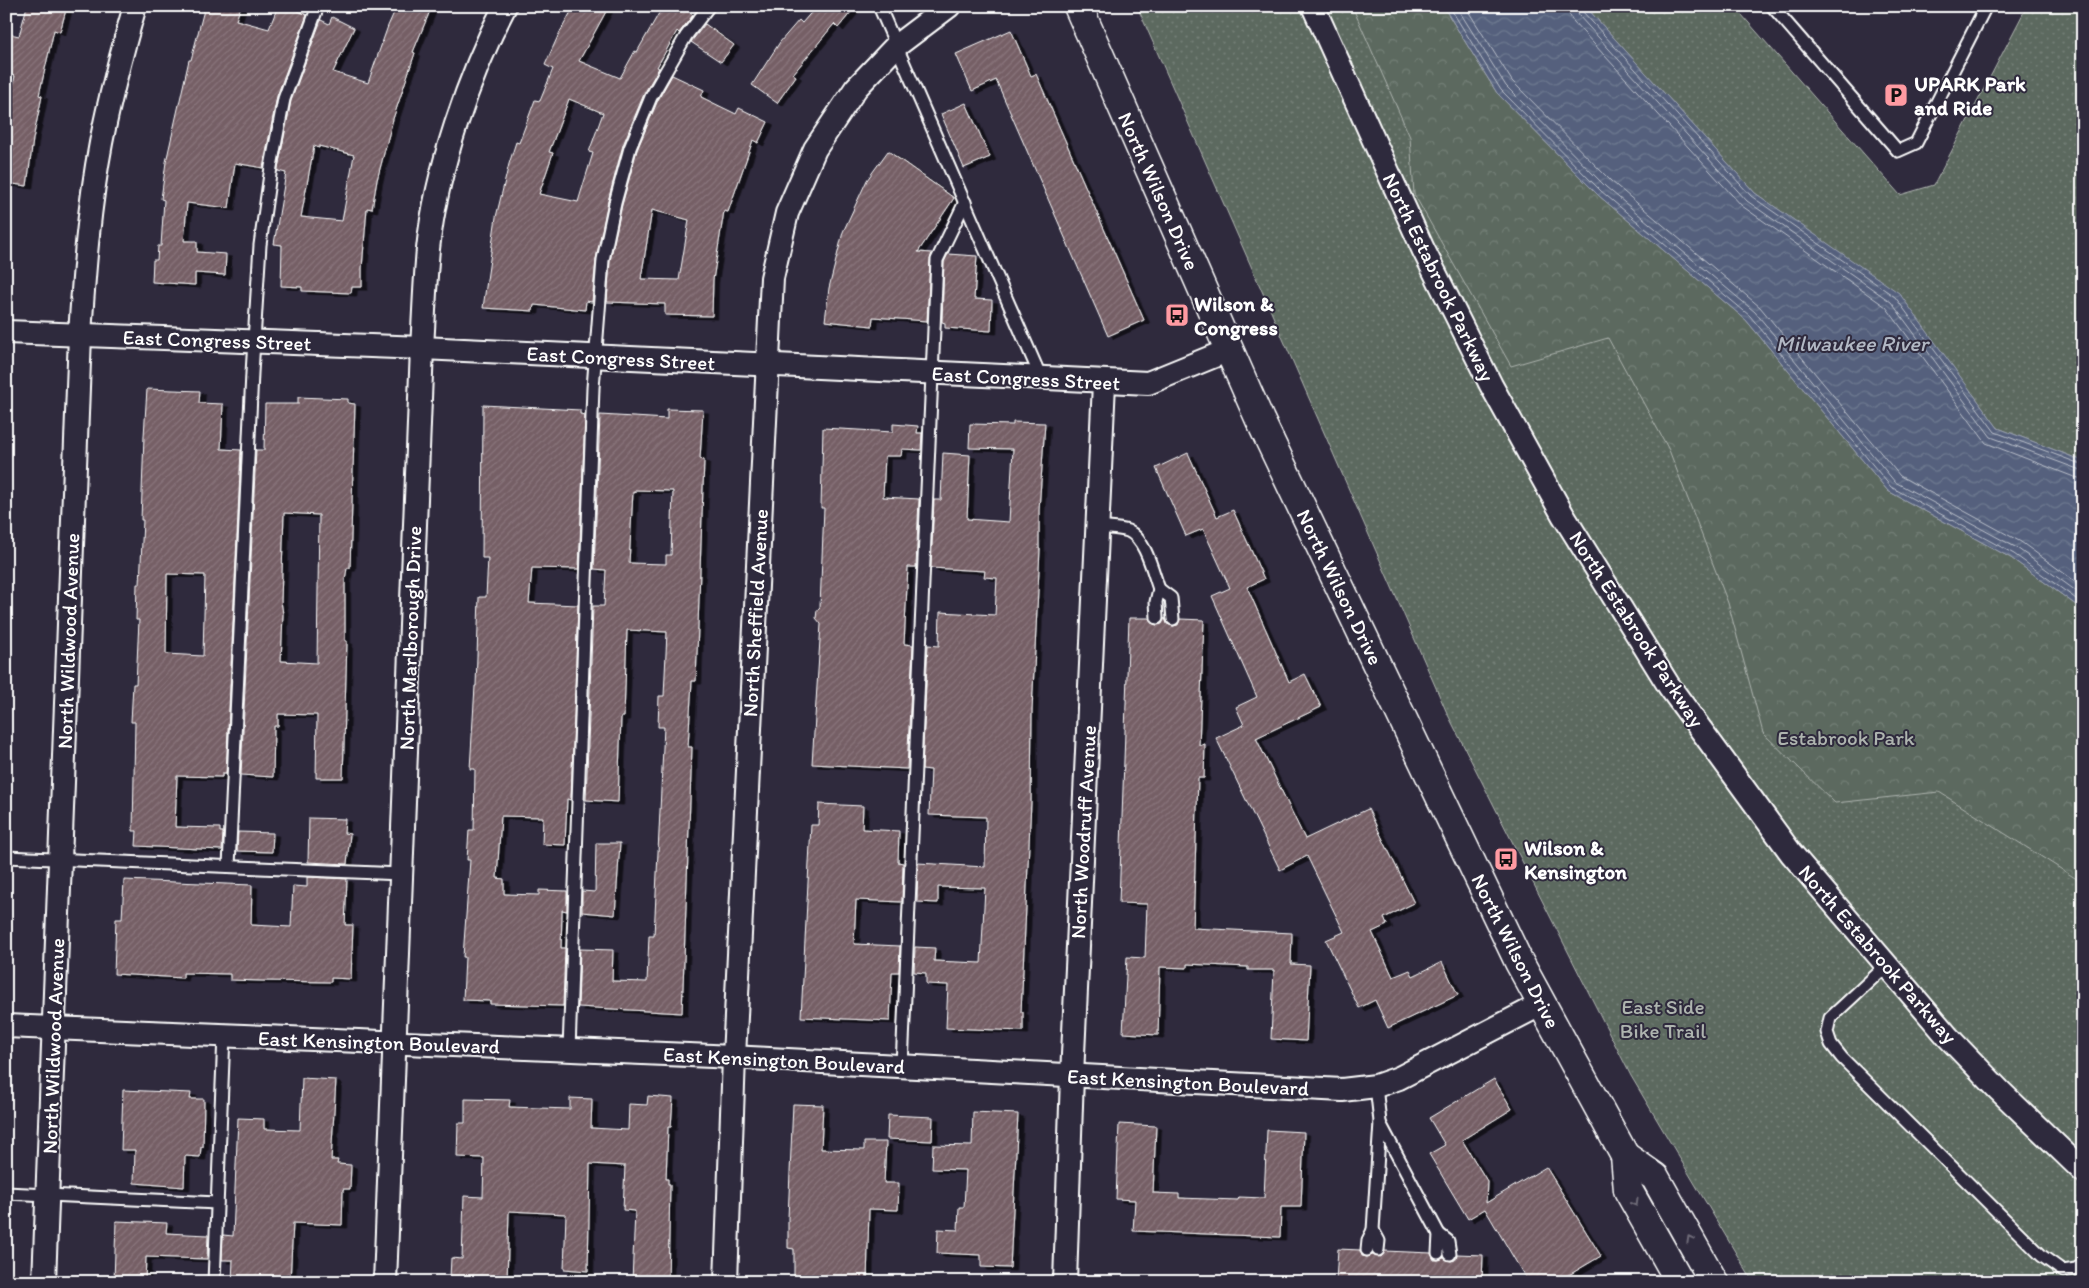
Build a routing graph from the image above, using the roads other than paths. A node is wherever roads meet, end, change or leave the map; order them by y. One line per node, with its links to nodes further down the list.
1 (135, 6): 14 (street, North Wildwood Avenue)
2 (318, 6): 15 (lane)
3 (505, 6): 16 (street, North Marlborough Drive)
4 (709, 6): 18 (lane)
5 (879, 6): 11 (lane)
6 (949, 6): 11 (street, North Sheffield Avenue)
7 (1078, 6): 17 (street, North Wilson Drive)
8 (1313, 6): 31 (street, North Estabrook Parkway)
9 (1772, 6): 10 (lane)
10 (1986, 6)
11 (896, 46): 12 (lane); 19 (street, North Sheffield Avenue)
12 (965, 202): 20 (lane); 21 (lane)
13 (6, 332): 14 (street, East Congress Street)
14 (80, 335): 15 (street, East Congress Street); 28 (street, North Wildwood Avenue)
15 (254, 341): 16 (street, East Congress Street); 29 (lane)
16 (422, 348): 18 (street, East Congress Street); 30 (street, North Marlborough Drive)
17 (1229, 350): 22 (street, East Congress Street); 32 (street, North Wilson Drive)
18 (594, 357): 19 (street, East Congress Street); 37 (lane)
19 (766, 366): 20 (street, East Congress Street); 38 (street, North Sheffield Avenue)
20 (932, 374): 21 (street, East Congress Street); 39 (lane)
21 (1042, 380): 22 (street, East Congress Street)
22 (1104, 383): 23 (street, North Woodruff Avenue)
23 (1097, 527): 24 (lane); 40 (street, North Woodruff Avenue)
24 (1159, 589): 25 (lane); 26 (lane)
25 (1157, 618)
26 (1173, 619)
27 (6, 857): 28 (lane)
28 (60, 859): 29 (lane); 34 (street, North Wildwood Avenue)
29 (229, 866): 30 (lane)
30 (401, 874): 36 (street, North Marlborough Drive)
31 (1887, 965): 44 (street, North Estabrook Parkway); 51 (lane)
32 (1542, 1004): 41 (street, East Kensington Boulevard); 43 (street, North Wilson Drive)
33 (6, 1026): 34 (street, East Kensington Boulevard)
34 (53, 1028): 35 (street, East Kensington Boulevard); 46 (street, North Wildwood Avenue)
35 (224, 1035): 36 (street, East Kensington Boulevard); 47 (lane)
36 (395, 1042): 37 (street, East Kensington Boulevard); 55 (street, North Marlborough Drive)
37 (569, 1050): 38 (street, East Kensington Boulevard)
38 (734, 1057): 39 (street, East Kensington Boulevard); 56 (street, North Sheffield Avenue)
39 (902, 1066): 40 (street, East Kensington Boulevard)
40 (1072, 1076): 41 (street, East Kensington Boulevard); 57 (street, North Woodruff Avenue)
41 (1376, 1086): 42 (lane)
42 (1380, 1122): 48 (lane); 49 (lane)
43 (1625, 1156): 58 (street, North Wilson Drive, one-way to 58); 59 (street, North Wilson Drive, one-way to 43)
44 (2083, 1171)
45 (6, 1193): 46 (lane)
46 (47, 1195): 47 (lane); 53 (street, North Wildwood Avenue)
47 (217, 1203): 54 (lane)
48 (1373, 1250)
49 (1444, 1254)
50 (2083, 1264): 51 (lane)
51 (2063, 1271): 52 (lane)
52 (2057, 1281)
53 (44, 1282)
54 (214, 1282)
55 (385, 1282)
56 (726, 1282)
57 (1065, 1282)
58 (1680, 1282)
59 (1714, 1282)

